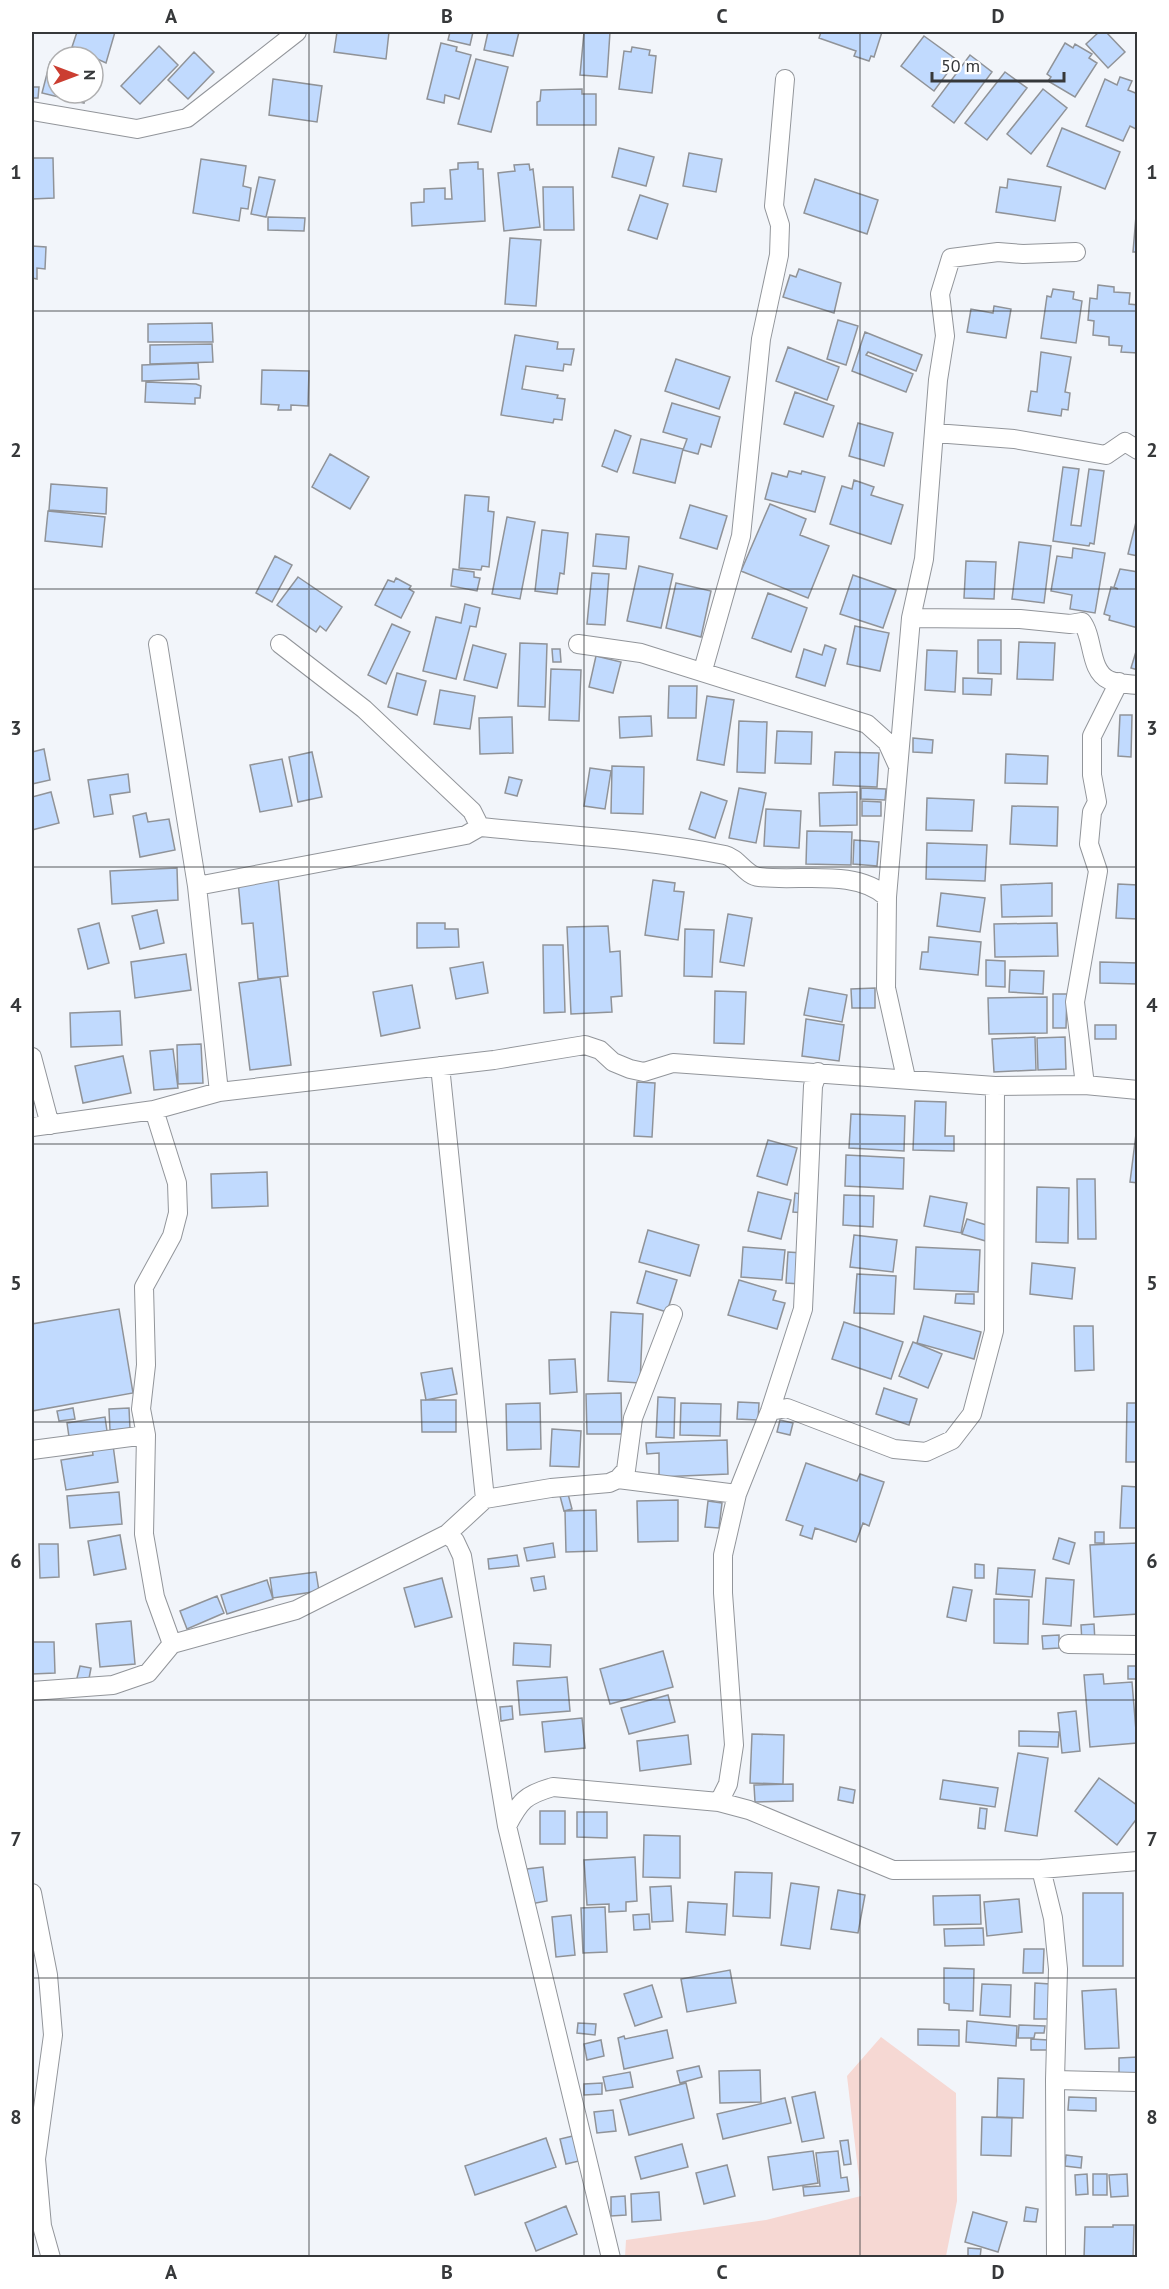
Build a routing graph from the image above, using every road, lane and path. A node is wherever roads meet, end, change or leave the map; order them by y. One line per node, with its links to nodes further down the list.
1 (297, 32): 3 (street)
2 (785, 80): 11 (street)
3 (32, 111)
4 (1076, 252): 5 (street)
5 (935, 433): 6 (street); 7 (street)
6 (1137, 450)
7 (911, 618): 12 (street); 14 (street)
8 (158, 644): 16 (street)
9 (280, 644): 15 (street)
10 (578, 644): 11 (street)
11 (703, 670): 14 (street)
12 (1119, 682): 13 (street); 22 (street)
13 (1137, 685)
14 (899, 769): 17 (street)
15 (480, 827): 16 (street); 17 (street)
16 (197, 886): 25 (street)
17 (887, 897): 21 (street)
18 (32, 1058): 27 (street)
19 (440, 1066): 20 (street); 25 (street); 35 (street)
20 (818, 1072): 21 (street); 30 (street)
21 (906, 1078): 23 (street)
22 (1085, 1084): 23 (street); 24 (street)
23 (995, 1086): 30 (street)
24 (1137, 1090)
25 (219, 1092): 26 (street)
26 (154, 1110): 27 (street); 31 (street)
27 (50, 1125): 28 (street)
28 (32, 1127)
29 (673, 1314): 33 (street)
30 (770, 1411): 34 (street)
31 (146, 1435): 32 (street); 37 (street)
32 (32, 1450)
33 (618, 1479): 34 (street); 35 (street)
34 (737, 1494): 41 (street)
35 (486, 1499): 36 (street)
36 (447, 1534): 37 (street); 42 (street)
37 (172, 1644): 40 (street)
38 (1068, 1644): 39 (street)
39 (1137, 1645)
40 (32, 1691)
41 (719, 1802): 42 (street); 44 (street)
42 (507, 1826): 49 (street)
43 (1137, 1862): 44 (street)
44 (1041, 1869): 46 (street)
45 (32, 1893): 48 (street)
46 (1055, 2080): 47 (street); 50 (street)
47 (1137, 2082)
48 (51, 2258)
49 (611, 2258)
50 (1056, 2258)

